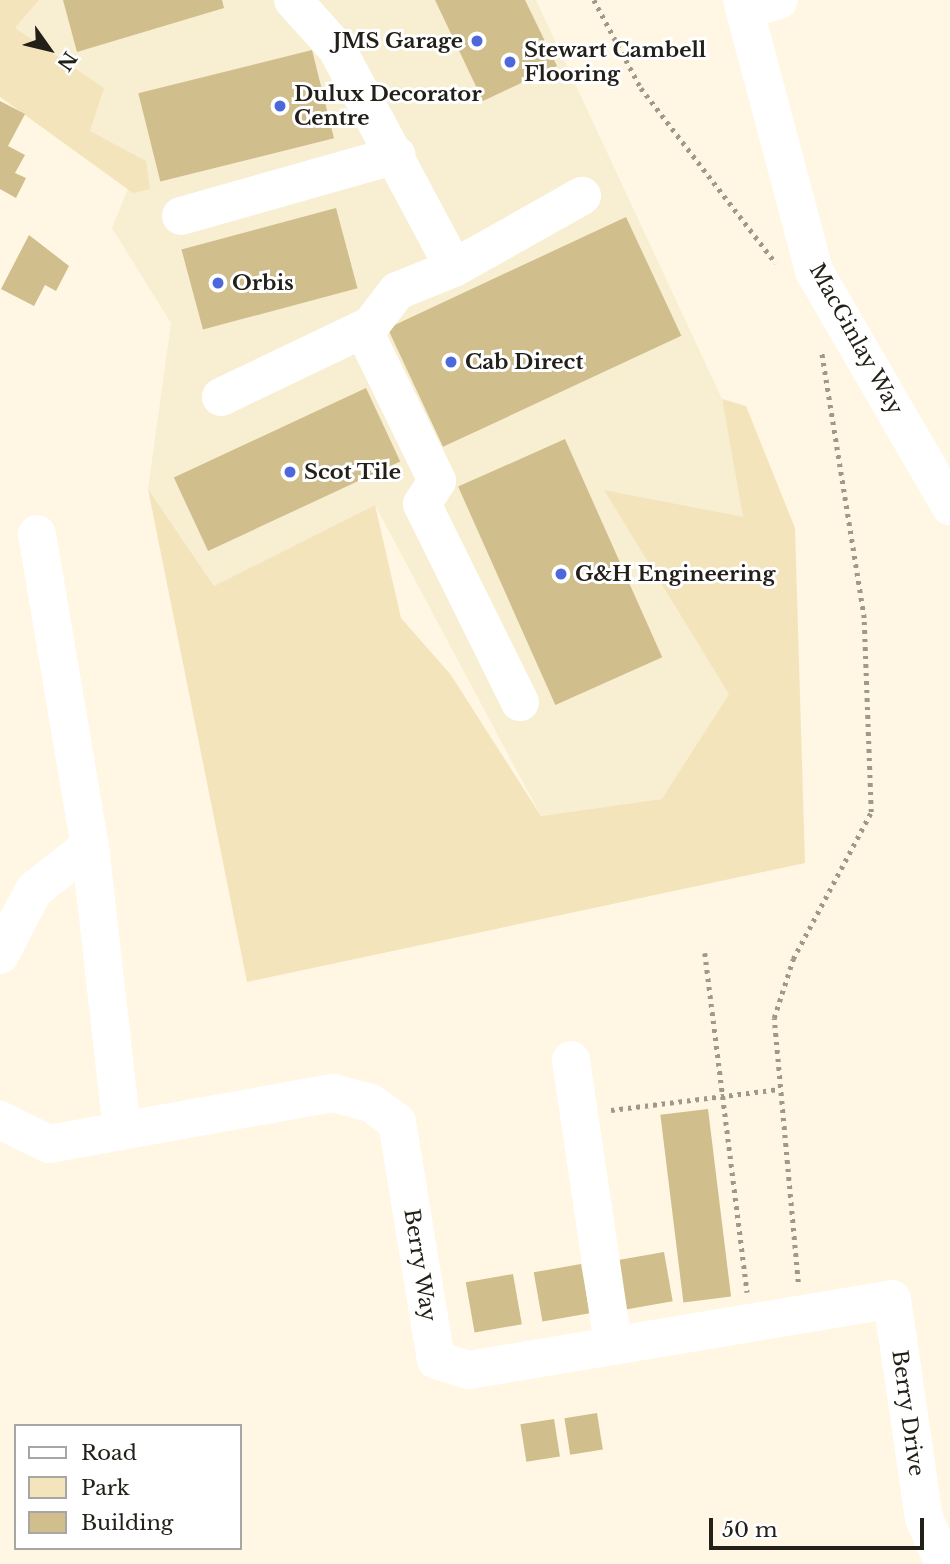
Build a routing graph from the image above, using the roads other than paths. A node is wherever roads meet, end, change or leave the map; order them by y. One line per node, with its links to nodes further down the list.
1 (293, 0): 3 (street)
2 (756, 3): 9 (street, MacGinlay Way)
3 (397, 155): 5 (street); 6 (street)
4 (582, 196): 6 (street)
5 (181, 216)
6 (454, 268): 7 (street)
7 (363, 329): 8 (street); 11 (street)
8 (221, 397)
9 (950, 506)
10 (37, 534): 12 (street)
11 (520, 702)
12 (90, 846): 13 (street); 16 (street)
13 (0, 955)
14 (571, 1060): 18 (street)
15 (0, 1120): 16 (street, Berry Way)
16 (122, 1130): 18 (street, Berry Way)
17 (892, 1300): 18 (street, Berry Way); 19 (street, Berry Drive)
18 (613, 1346)
19 (944, 1564)

